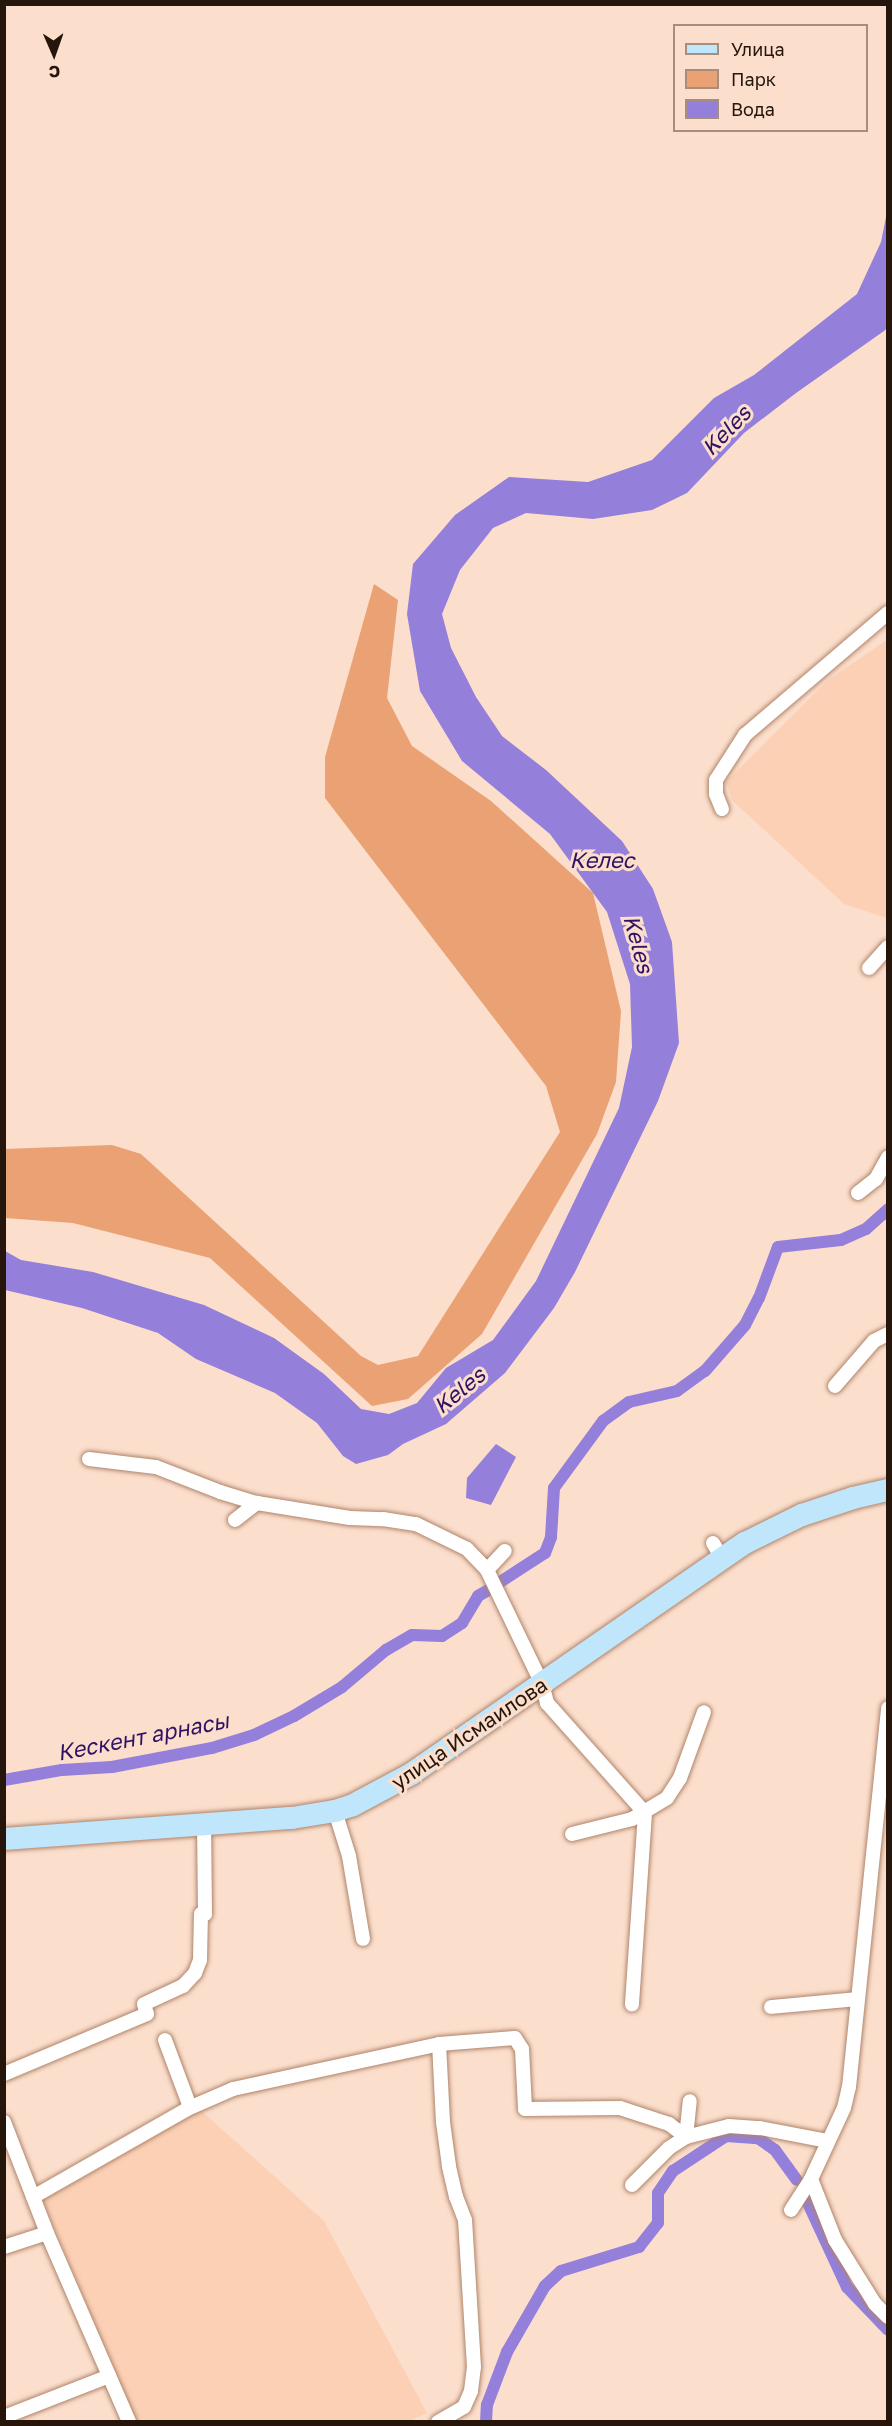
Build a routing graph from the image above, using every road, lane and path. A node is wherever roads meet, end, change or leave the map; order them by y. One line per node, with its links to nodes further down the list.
1 (888, 613): 2 (street)
2 (722, 809)
3 (888, 947): 4 (street)
4 (869, 968)
5 (888, 1157): 6 (street)
6 (858, 1193)
7 (888, 1334): 8 (street)
8 (835, 1386)
9 (89, 1459): 11 (street)
10 (888, 1490): 15 (main road, улица Исмаилова)
11 (257, 1503): 12 (street); 14 (street)
12 (235, 1520)
13 (505, 1551): 14 (street)
14 (487, 1570): 15 (street)
15 (542, 1684): 19 (main road, улица Исмаилова); 20 (street)
16 (888, 1708): 18 (street)
17 (704, 1712): 20 (street)
18 (884, 1776): 25 (street)
19 (334, 1811): 21 (main road, улица Исмаилова); 24 (street)
20 (645, 1813): 22 (street); 26 (street)
21 (204, 1824): 23 (main road, улица Исмаилова); 30 (street)
22 (572, 1834)
23 (4, 1839)
24 (363, 1939)
25 (857, 1999): 27 (street); 35 (street)
26 (632, 2006)
27 (771, 2007)
28 (165, 2040): 32 (street)
29 (439, 2044): 32 (street); 34 (street); 46 (street)
30 (4, 2074)
31 (690, 2101): 34 (street)
32 (190, 2107): 38 (street)
33 (4, 2122): 38 (street)
34 (686, 2137): 35 (street); 37 (street)
35 (827, 2141): 36 (street)
36 (811, 2179): 39 (street); 42 (street)
37 (632, 2186)
38 (33, 2197): 40 (street)
39 (791, 2211)
40 (47, 2233): 41 (street); 43 (street)
41 (4, 2247)
42 (888, 2317)
43 (109, 2376): 44 (street); 45 (street)
44 (4, 2417)
45 (129, 2421)
46 (438, 2421)

